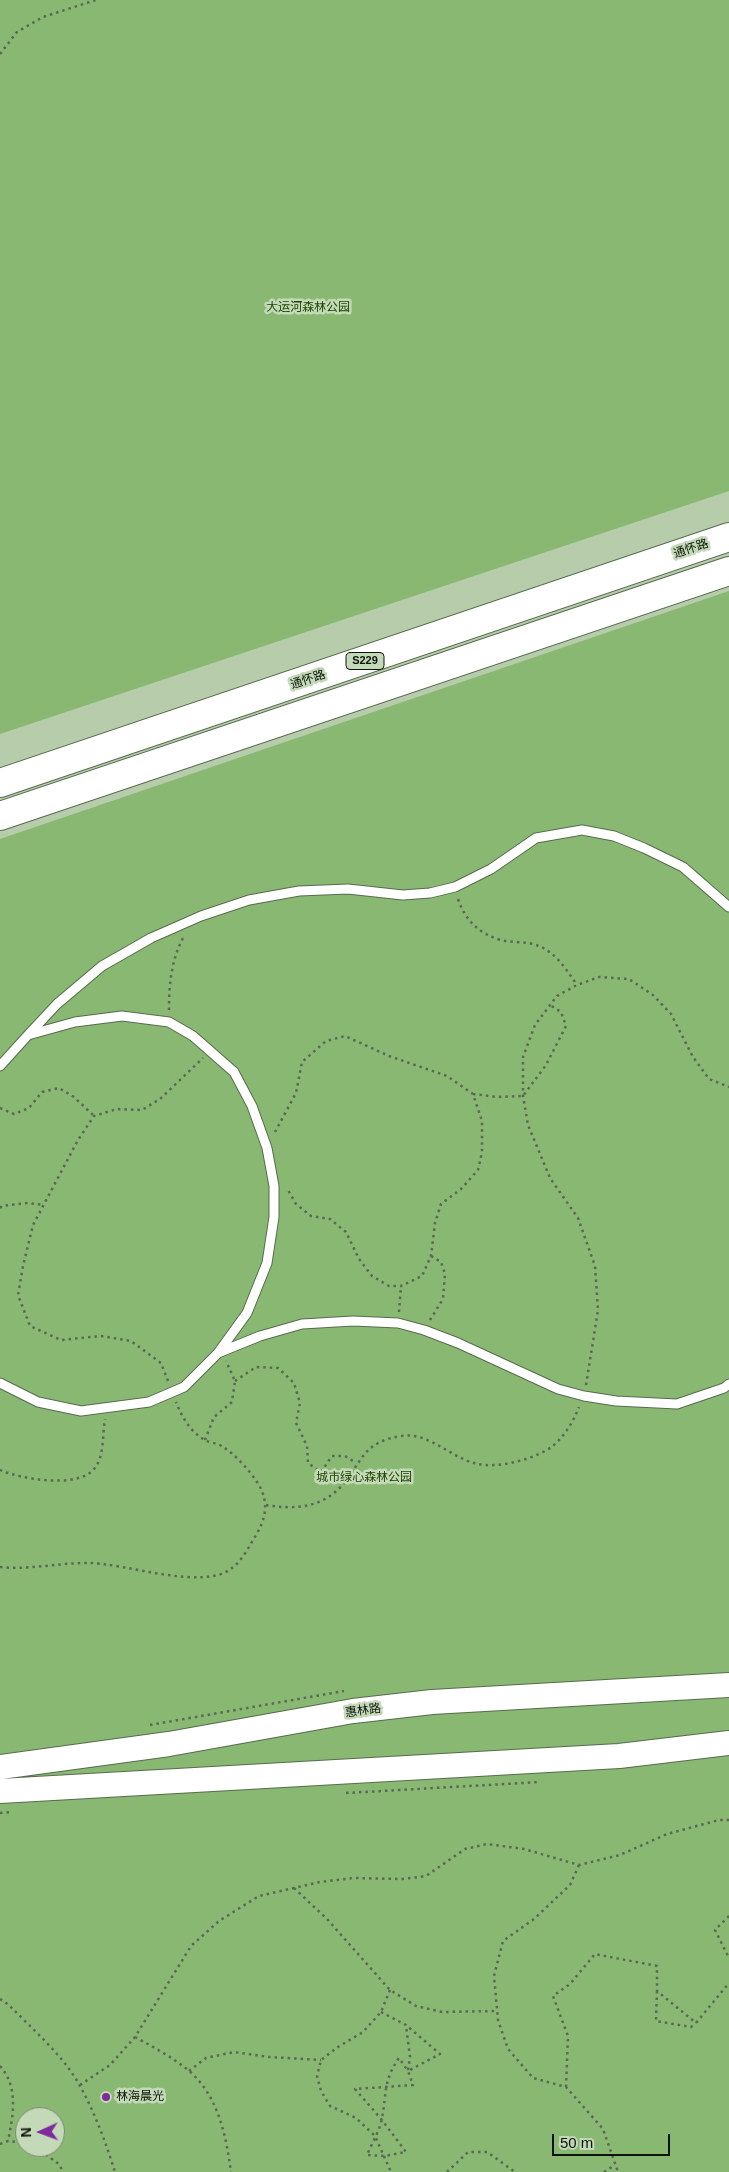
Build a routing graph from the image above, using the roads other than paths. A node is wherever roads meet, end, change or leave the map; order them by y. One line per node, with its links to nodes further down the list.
1 (729, 537): 3 (main road, 通怀路 / S229)
2 (729, 571): 4 (main road, S229)
3 (0, 783)
4 (0, 816)
5 (729, 907): 6 (lane)
6 (28, 1036): 7 (lane); 8 (lane)
7 (0, 1066)
8 (218, 1353): 9 (lane); 10 (lane)
9 (0, 1383)
10 (729, 1384)
11 (729, 1685): 13 (main road, 惠林路)
12 (729, 1743): 14 (main road)
13 (0, 1767)
14 (0, 1791)

